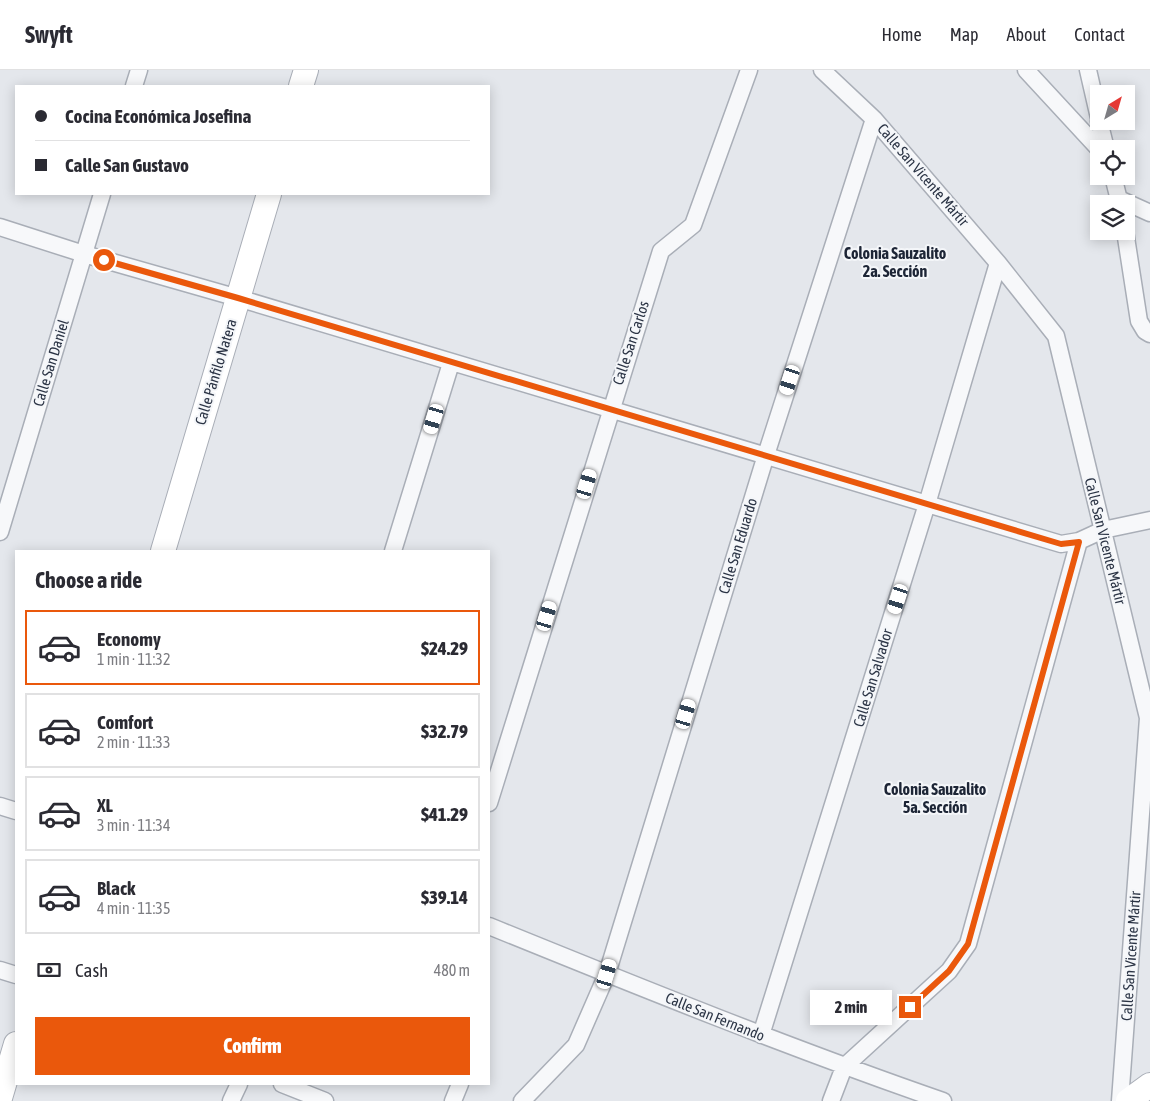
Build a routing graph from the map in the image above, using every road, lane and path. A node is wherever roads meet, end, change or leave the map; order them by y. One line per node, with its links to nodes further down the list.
1 (139, 70): 7 (street)
2 (306, 70): 8 (main road)
3 (749, 70): 23 (street, Calle San Carlos)
4 (822, 70): 10 (street, Calle San Vicente Mártir)
5 (1026, 70): 11 (street)
6 (1088, 70): 9 (street)
7 (134, 85)
8 (301, 85)
9 (1091, 85)
10 (874, 119): 19 (street, Calle San Vicente Mártir); 24 (street, Calle San Eduardo)
11 (1091, 140)
12 (102, 195): 18 (street, Calle San Daniel)
13 (269, 195): 20 (main road, Calle Pánfilo Natera)
14 (1135, 207): 15 (street)
15 (1150, 213)
16 (0, 227): 18 (street)
17 (1126, 240): 21 (street)
18 (84, 254): 20 (street); 28 (street, Calle San Daniel)
19 (998, 263): 25 (street, Calle San Salvador); 27 (street, Calle San Vicente Mártir)
20 (238, 298): 22 (street); 30 (main road, Calle Pánfilo Natera)
21 (1150, 334)
22 (451, 363): 23 (street); 31 (street)
23 (610, 409): 24 (street); 32 (street, Calle San Carlos)
24 (766, 455): 25 (street); 37 (street, Calle San Eduardo)
25 (927, 504): 29 (street); 39 (street, Calle San Salvador)
26 (1150, 520): 27 (street)
27 (1103, 530): 29 (street); 53 (street, Calle San Vicente Mártir)
28 (0, 532)
29 (1079, 542): 41 (street)
30 (163, 550)
31 (392, 550)
32 (490, 800)
33 (0, 806): 34 (street)
34 (15, 811)
35 (490, 926): 37 (street, Calle San Fernando)
36 (0, 970): 38 (street)
37 (607, 974): 39 (street, Calle San Fernando); 50 (street, Calle San Eduardo)
38 (15, 975)
39 (761, 1035): 41 (street, Calle San Fernando)
40 (15, 1047): 46 (main road)
41 (844, 1067): 51 (street); 52 (street, Calle San Fernando)
42 (239, 1085): 47 (street)
43 (285, 1085): 48 (street)
44 (460, 1085): 49 (street)
45 (1150, 1085): 54 (main road)
46 (0, 1098)
47 (231, 1101)
48 (325, 1101)
49 (453, 1101)
50 (522, 1101)
51 (831, 1101)
52 (943, 1101)
53 (1120, 1101)
54 (1128, 1101)

